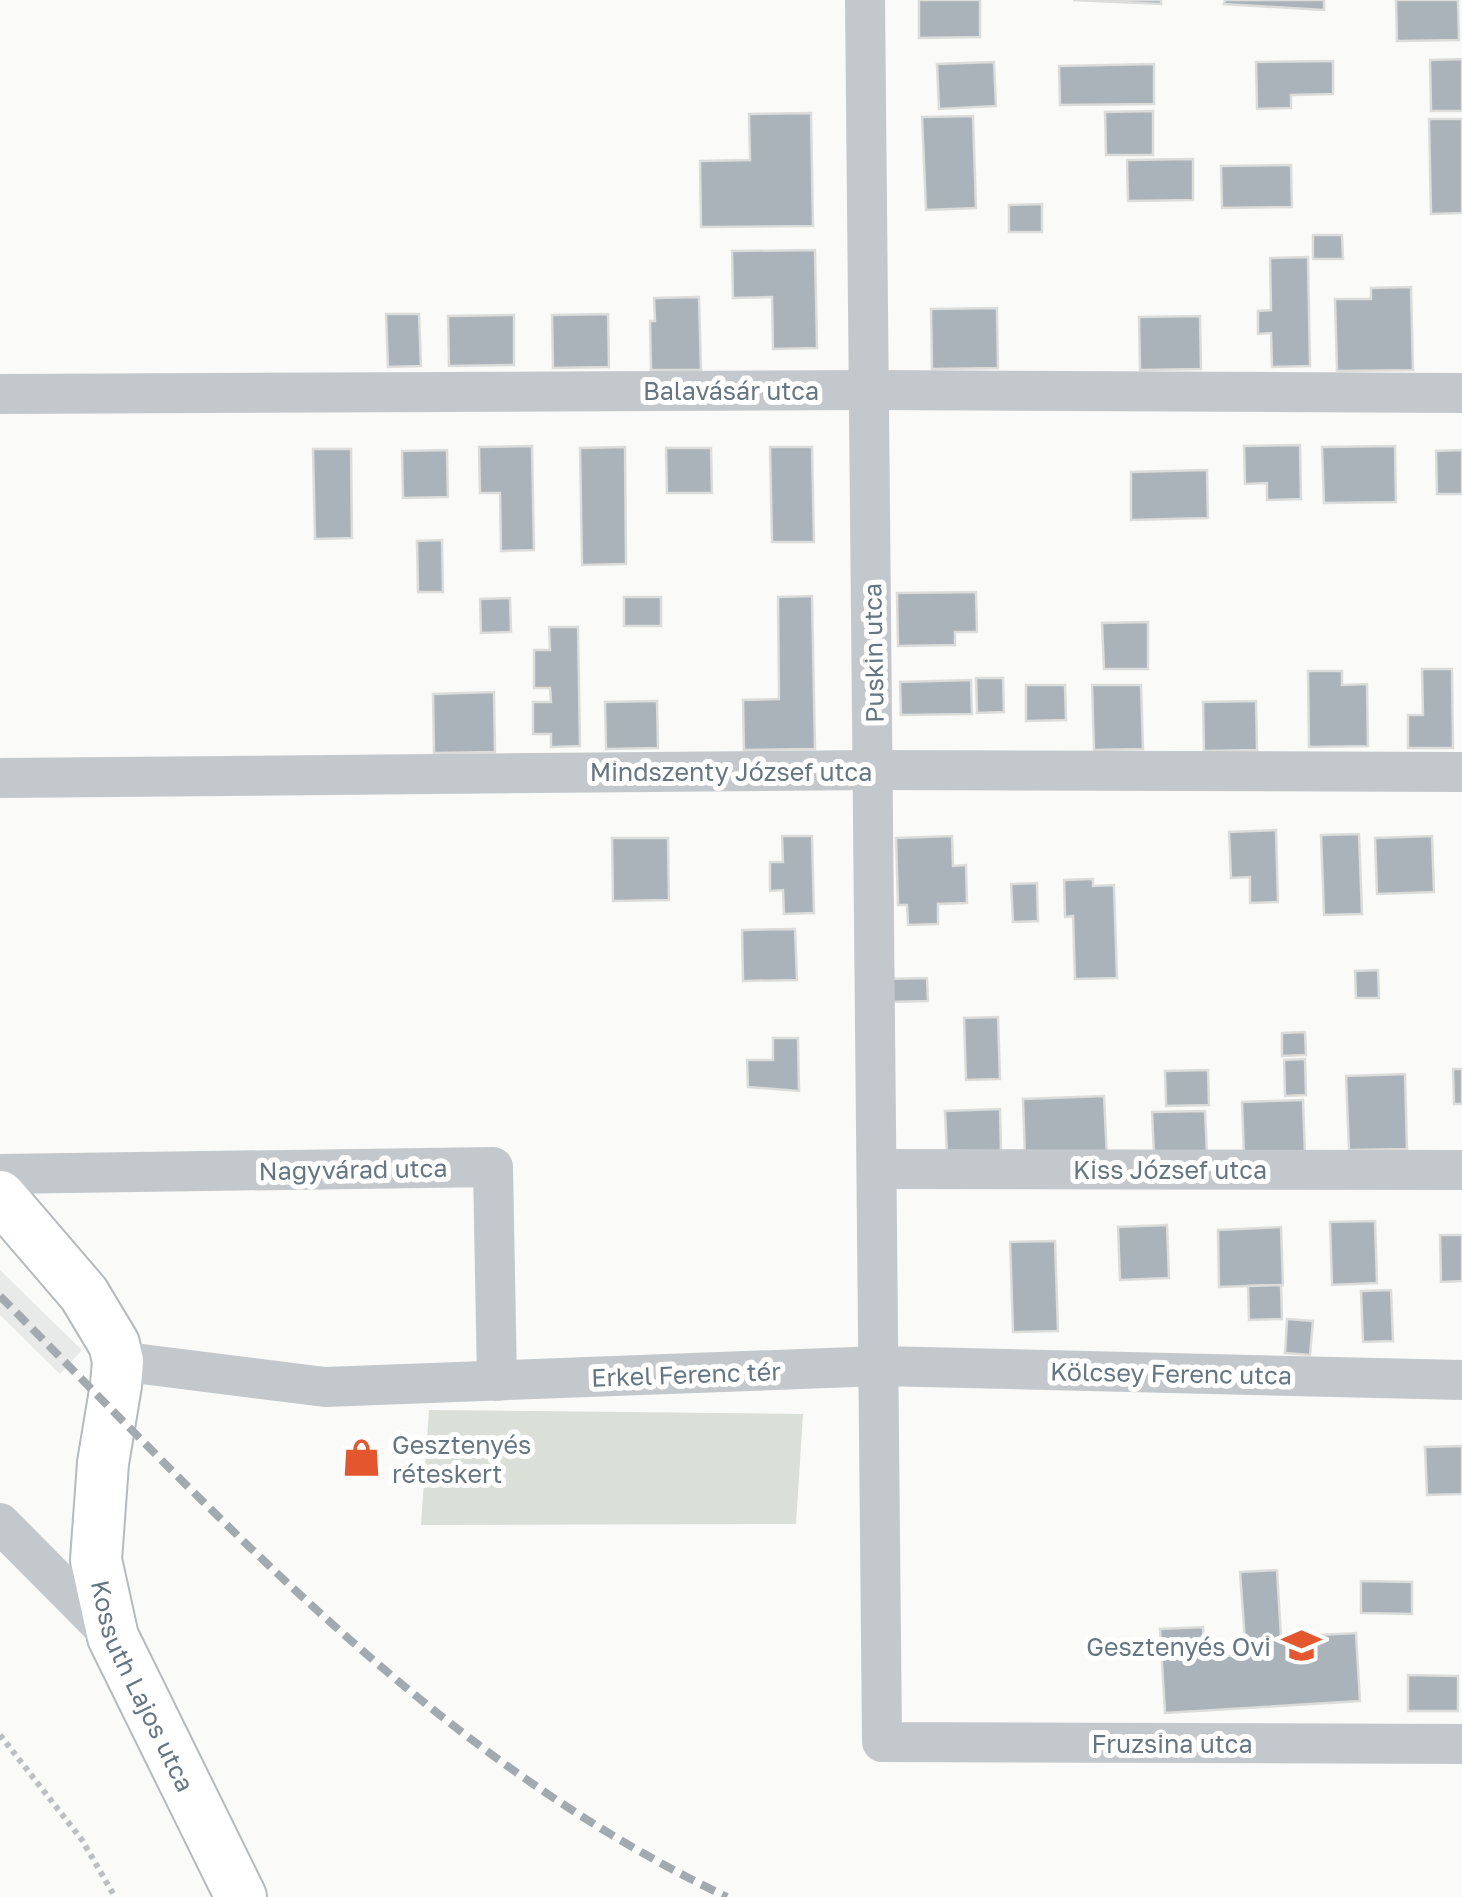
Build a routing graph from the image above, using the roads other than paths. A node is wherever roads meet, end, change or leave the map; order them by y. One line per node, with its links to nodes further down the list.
1 (865, 0): 2 (street, Puskin utca)
2 (870, 390): 3 (street, Balavásár utca); 4 (street, Balavásár utca); 5 (street, Puskin utca)
3 (1462, 393)
4 (0, 394)
5 (874, 770): 6 (street, Mindszenty József utca); 7 (street, Mindszenty József utca); 8 (street, Puskin utca)
6 (1462, 772)
7 (0, 778)
8 (878, 1169): 9 (street, Kiss József utca); 13 (street, Puskin utca)
9 (1462, 1170)
10 (0, 1174): 15 (street, Nagyvárad utca)
11 (0, 1196): 12 (main road)
12 (118, 1361): 15 (street, Erkel Ferenc tér); 17 (main road, Kossuth Lajos utca)
13 (880, 1366): 14 (street, Kölcsey Ferenc utca); 15 (street, Erkel Ferenc tér); 18 (street, Fruzsina utca)
14 (1462, 1380)
15 (498, 1381)
16 (0, 1523): 17 (street)
17 (114, 1637): 19 (main road, Kossuth Lajos utca)
18 (1462, 1744)
19 (241, 1897)

